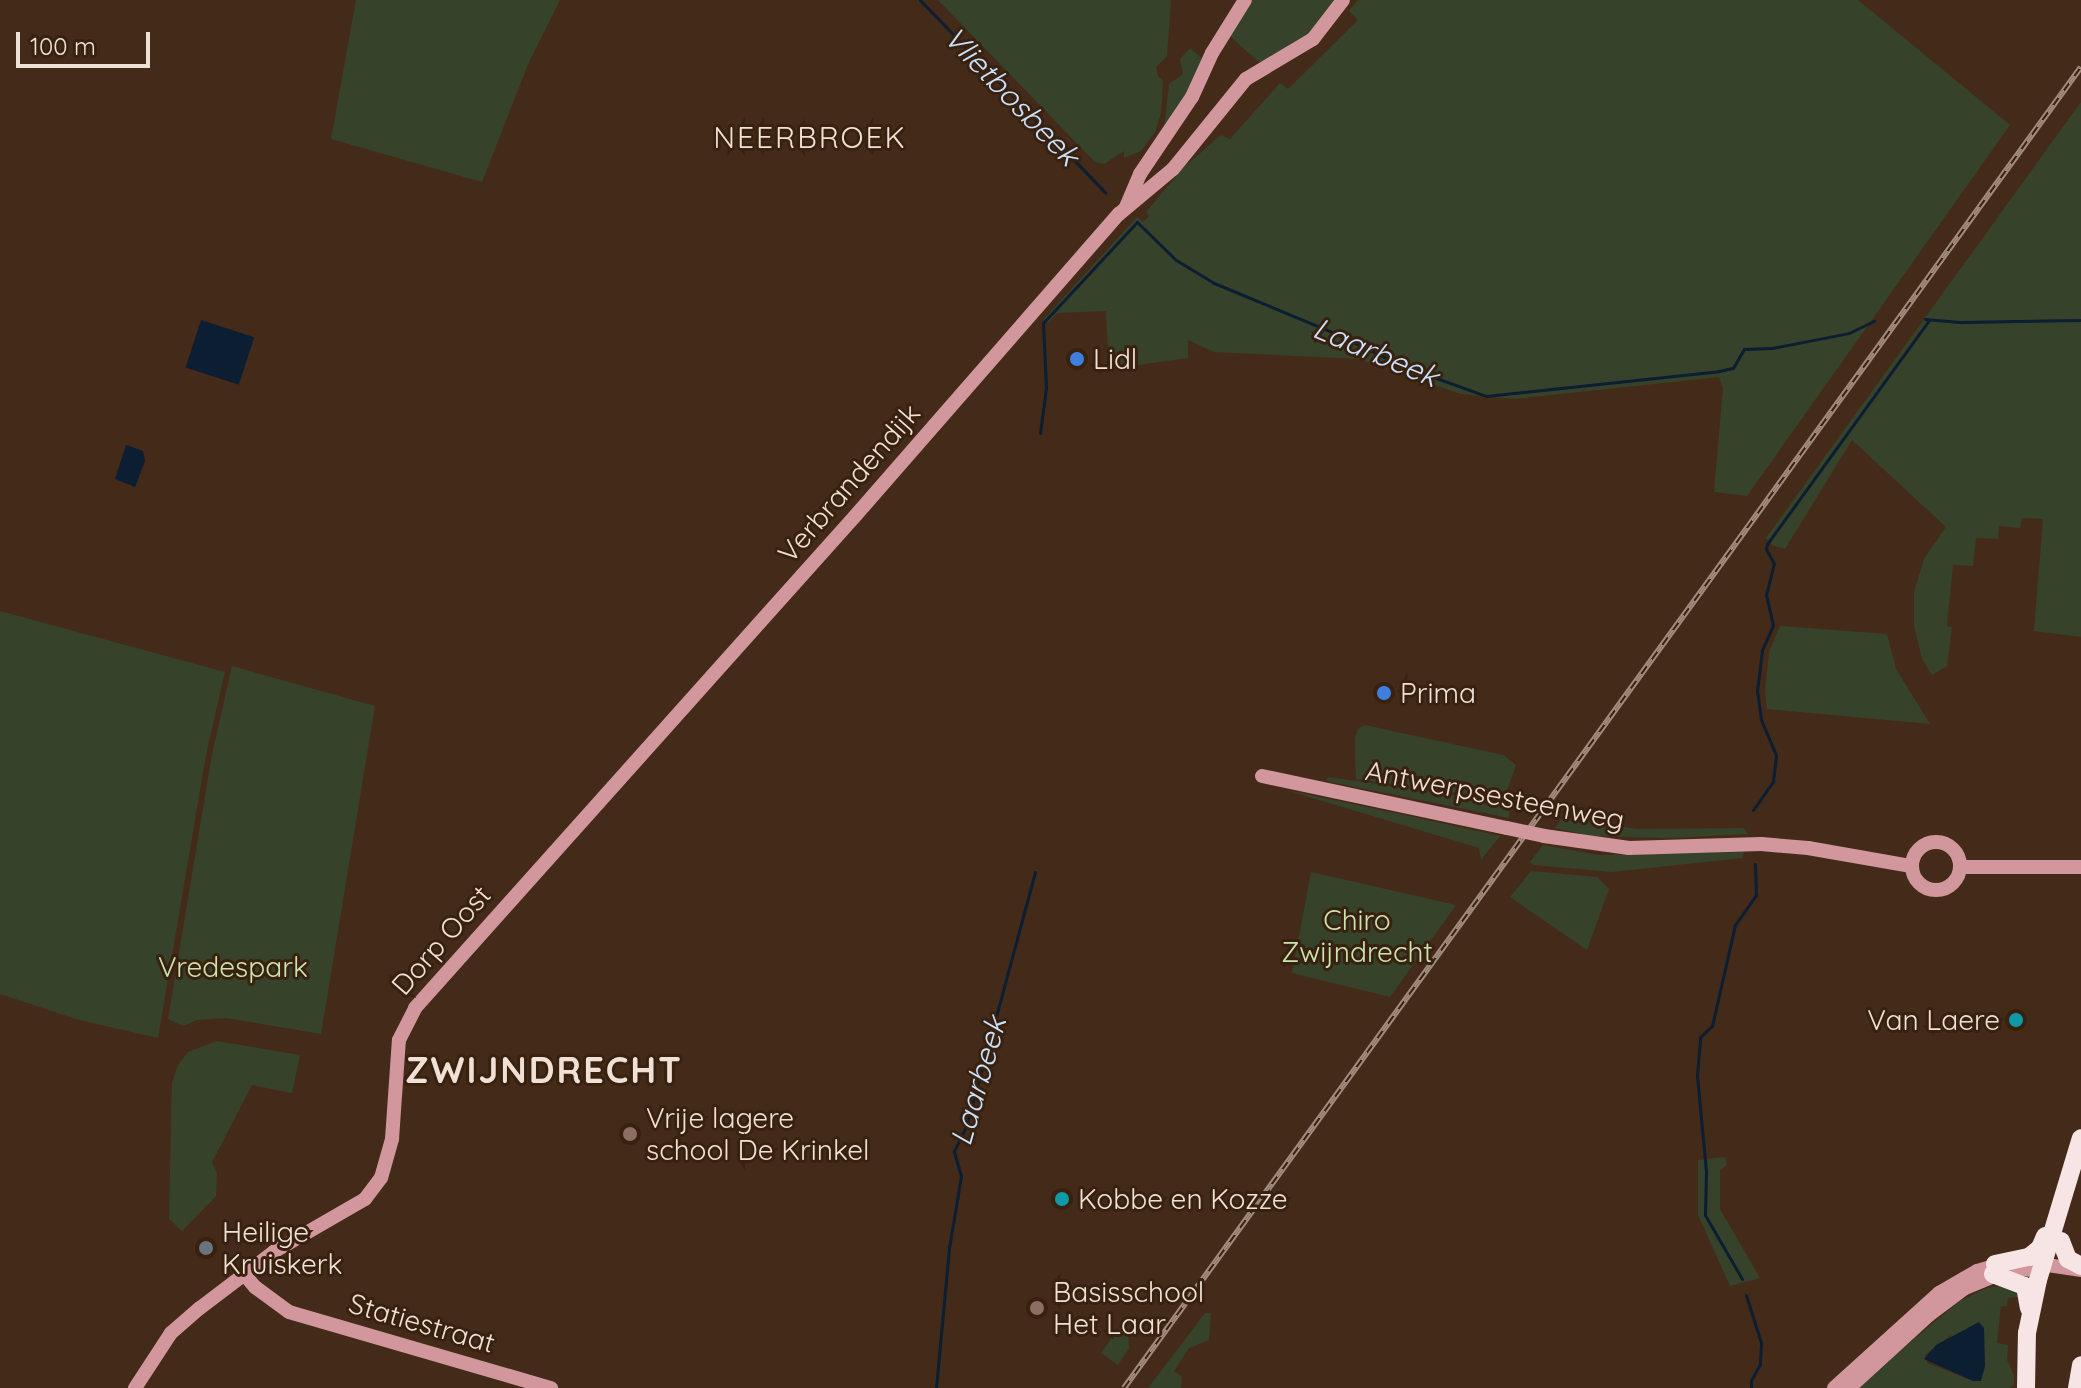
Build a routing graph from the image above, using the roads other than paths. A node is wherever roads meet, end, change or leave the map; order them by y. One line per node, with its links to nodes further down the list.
1 (1245, 0): 3 (main road, Verbrandendijk)
2 (1343, 0): 3 (main road, Verbrandendijk)
3 (1126, 207): 5 (main road, Verbrandendijk)
4 (1262, 776): 6 (main road, Antwerpsesteenweg, bridge)
5 (608, 791): 16 (main road, Dorp Oost)
6 (1911, 866): 7 (main road); 7 (main road)
7 (1960, 867): 8 (main road)
8 (2081, 867)
9 (2081, 1138): 11 (highway)
10 (2081, 1178): 12 (highway)
11 (2055, 1220): 13 (highway); 15 (highway)
12 (2061, 1241): 13 (highway); 14 (highway)
13 (2044, 1265): 14 (main road); 15 (main road); 17 (main road); 18 (highway)
14 (2081, 1268)
15 (1994, 1269): 18 (highway); 22 (main road); 23 (main road)
16 (244, 1274): 20 (main road, Dorp Oost); 21 (main road, Statiestraat)
17 (2081, 1277)
18 (2030, 1318): 24 (highway)
19 (2081, 1365): 25 (highway)
20 (135, 1388)
21 (551, 1388)
22 (1834, 1388)
23 (1849, 1388)
24 (2026, 1388)
25 (2077, 1388)

